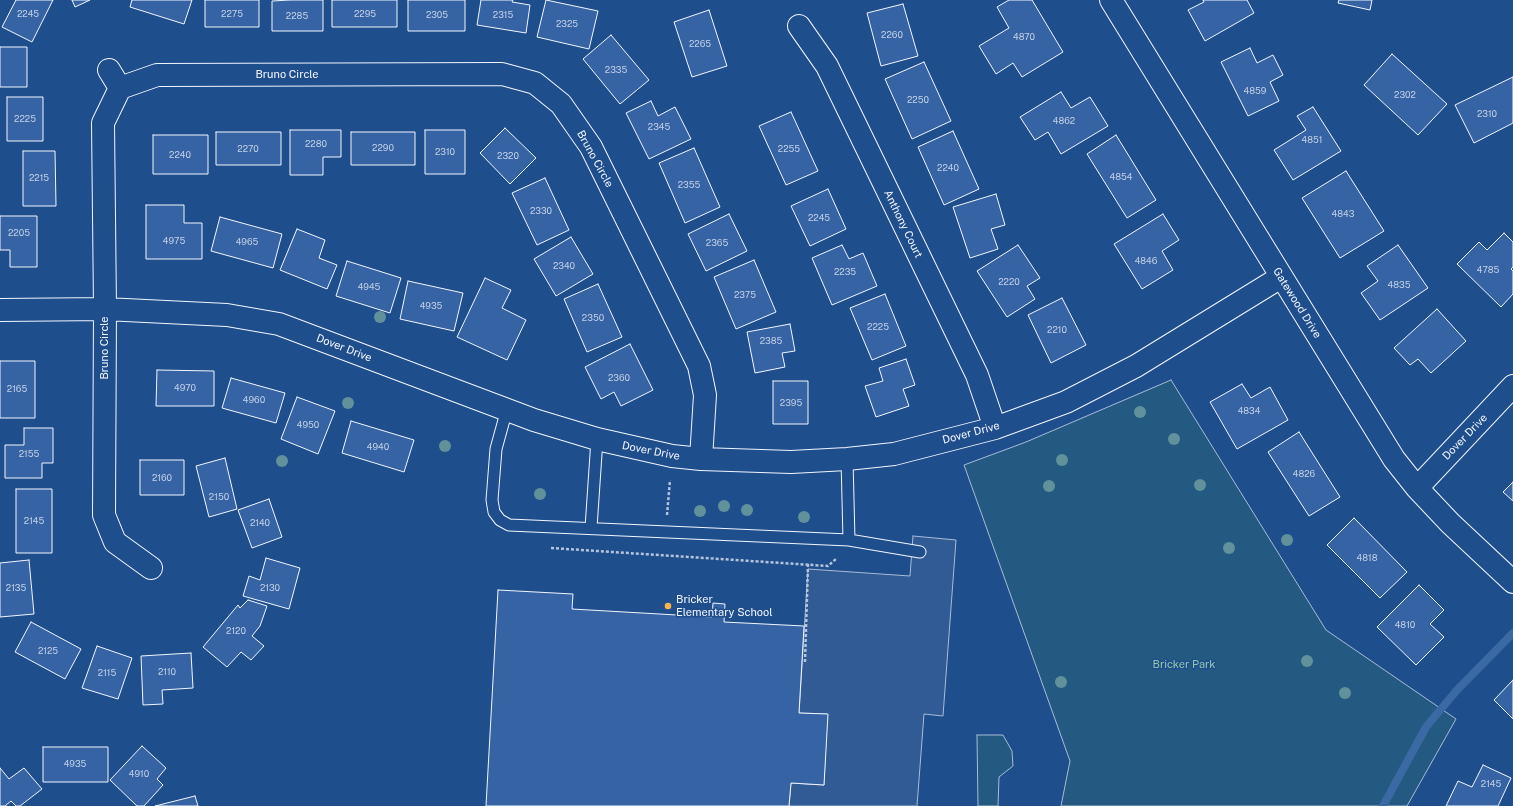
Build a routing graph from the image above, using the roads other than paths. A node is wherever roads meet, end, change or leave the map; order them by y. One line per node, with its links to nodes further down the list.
1 (1111, 0): 5 (street, Gatewood Drive)
2 (799, 26): 10 (street, Anthony Court)
3 (109, 70): 4 (street)
4 (120, 88): 6 (street, Bruno Circle); 12 (street, Bruno Circle)
5 (1281, 277): 10 (street, Dover Drive); 14 (street, Gatewood Drive)
6 (105, 309): 7 (street, Dover Drive); 9 (street, Dover Drive); 18 (street, Bruno Circle)
7 (0, 310)
8 (1513, 386): 14 (street, Dover Drive)
9 (507, 409): 11 (street, Dover Drive); 15 (lane)
10 (994, 428): 13 (street, Dover Drive)
11 (597, 439): 12 (street, Dover Drive); 15 (lane)
12 (701, 459): 13 (street, Dover Drive)
13 (847, 459): 16 (lane)
14 (1417, 488): 19 (street, Gatewood Drive)
15 (591, 528): 16 (lane)
16 (849, 540): 17 (lane)
17 (920, 552)
18 (151, 568)
19 (1513, 582)

